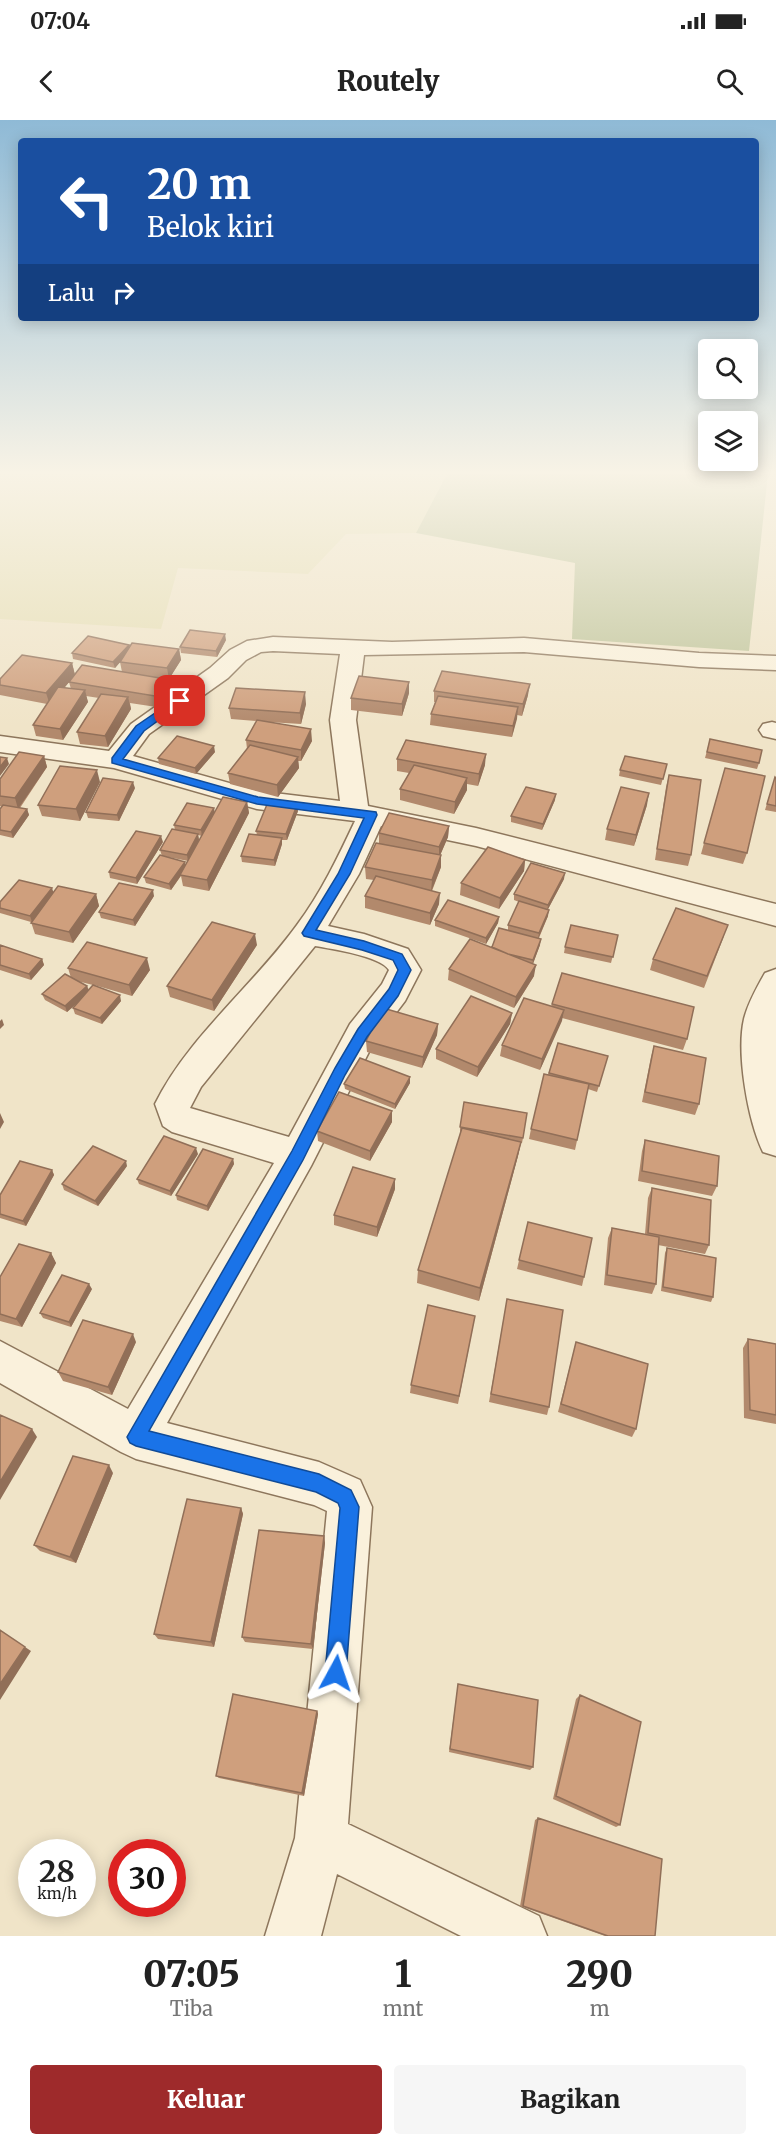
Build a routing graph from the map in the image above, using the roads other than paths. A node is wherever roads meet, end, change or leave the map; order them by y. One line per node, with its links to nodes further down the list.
1 (353, 648): 2 (street); 4 (street); 5 (street)
2 (776, 663)
3 (0, 744): 4 (street)
4 (116, 760): 5 (street)
5 (363, 813): 6 (street); 7 (street)
6 (776, 915)
7 (308, 933): 10 (street); 10 (street)
8 (776, 981): 9 (street)
9 (776, 1141)
10 (298, 1155): 12 (street)
11 (0, 1361): 12 (street)
12 (136, 1437): 13 (street)
13 (321, 1838): 14 (street); 15 (street)
14 (293, 1936)
15 (519, 1936)

